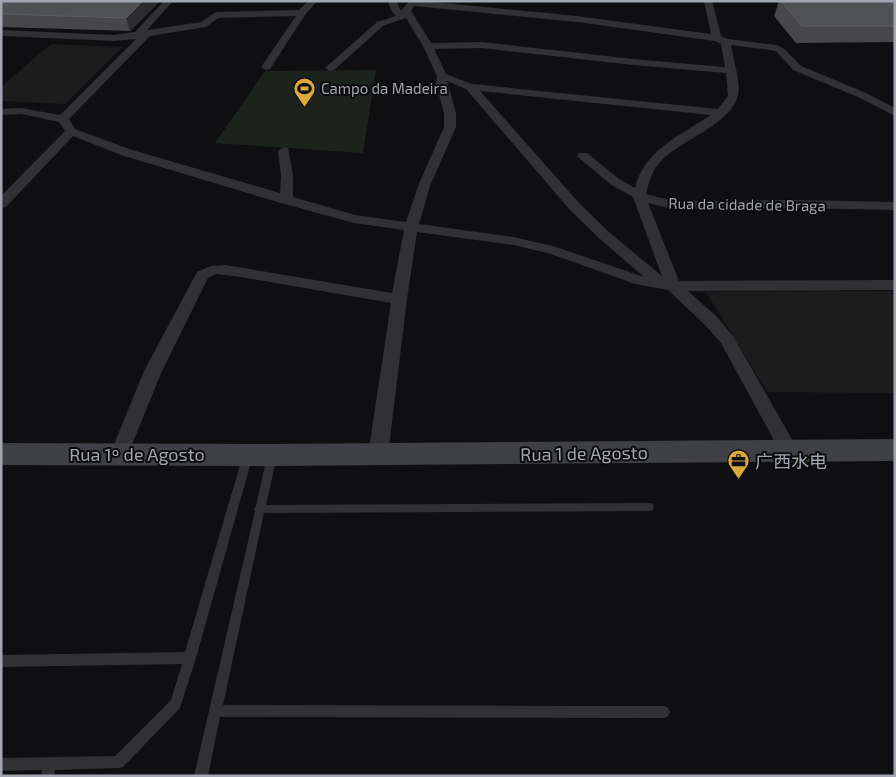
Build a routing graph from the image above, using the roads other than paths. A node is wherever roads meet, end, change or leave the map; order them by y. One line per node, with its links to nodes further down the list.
1 (169, 1): 10 (street)
2 (313, 1): 7 (street)
3 (392, 1): 6 (street)
4 (708, 1): 11 (street)
5 (228, 3): 8 (street)
6 (409, 8): 11 (street); 12 (street); 14 (street)
7 (302, 12): 8 (street); 13 (street)
8 (216, 15): 10 (street)
9 (1, 33): 10 (street)
10 (142, 35): 21 (street)
11 (722, 40): 15 (street); 20 (street)
12 (428, 46): 15 (street); 16 (street)
13 (266, 67)
14 (330, 68)
15 (729, 70): 19 (street)
16 (442, 76): 17 (street); 28 (street)
17 (470, 87): 19 (street); 29 (street)
18 (1, 112): 21 (street)
19 (721, 113): 24 (street)
20 (895, 113)
21 (67, 125): 25 (street); 26 (street)
22 (284, 151): 25 (street)
23 (583, 156): 24 (street, Rua da cidade de Braga)
24 (639, 196): 27 (street, Rua da cidade de Braga); 29 (street)
25 (286, 200): 28 (street)
26 (1, 204)
27 (895, 206)
28 (410, 228): 29 (street); 31 (street)
29 (668, 285): 30 (street); 32 (street)
30 (895, 285)
31 (399, 298): 35 (street); 37 (street)
32 (789, 450): 33 (main road, Rua 1 de Agosto); 37 (main road, Rua 1 de Agosto)
33 (895, 450)
34 (1, 454): 35 (main road, Rua 1º de Agosto)
35 (119, 454): 36 (main road, Rua 1º de Agosto)
36 (260, 455): 37 (main road, Rua 1 de Agosto); 39 (lane); 40 (lane)
37 (378, 455)
38 (649, 507): 39 (lane)
39 (260, 510): 42 (lane)
40 (190, 658): 41 (lane); 45 (lane)
41 (1, 661)
42 (215, 711): 43 (lane); 46 (lane)
43 (664, 712)
44 (1, 765): 45 (lane)
45 (49, 770)
46 (201, 776)

